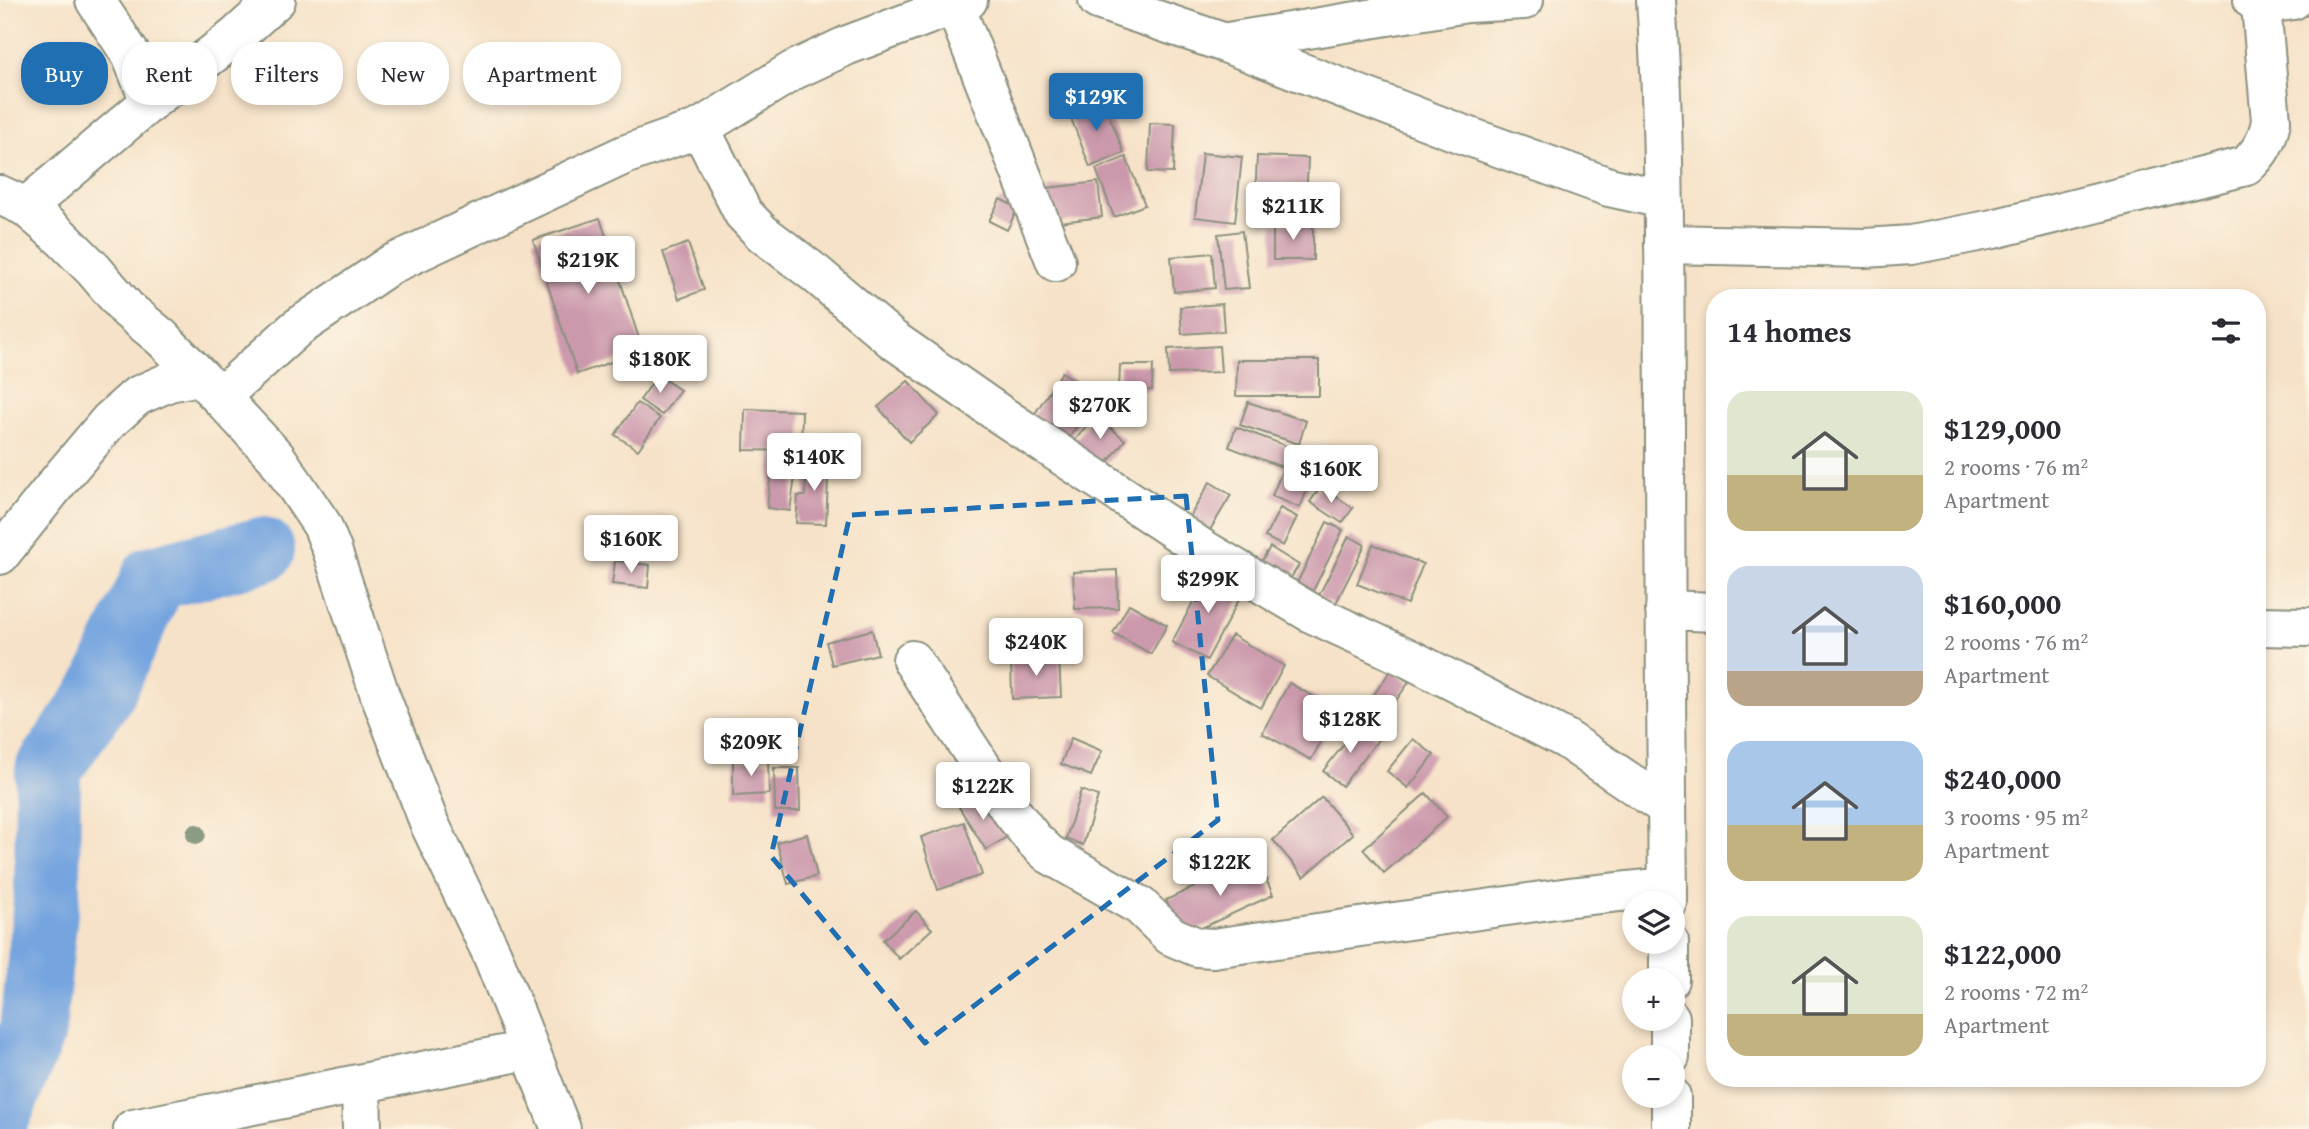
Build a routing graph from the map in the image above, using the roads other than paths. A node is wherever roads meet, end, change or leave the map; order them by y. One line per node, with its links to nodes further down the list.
1 (95, 0): 9 (street)
2 (276, 0): 11 (street)
3 (1098, 0): 10 (street)
4 (1524, 0): 7 (street)
5 (1656, 0): 14 (street)
6 (961, 2): 13 (street); 17 (street)
7 (1467, 2): 10 (street)
8 (2269, 2): 16 (street)
9 (122, 42)
10 (1226, 43): 14 (street)
11 (217, 51)
12 (146, 105): 15 (street)
13 (700, 128): 18 (street); 25 (street)
14 (1663, 199): 16 (street)
15 (13, 201): 18 (street)
16 (1664, 244): 20 (street)
17 (1056, 262)
18 (191, 368): 19 (street); 28 (street)
19 (0, 555)
20 (1665, 611): 21 (street); 25 (street)
21 (1706, 612)
22 (2266, 626): 23 (street)
23 (2309, 627)
24 (912, 660): 27 (street)
25 (1666, 807): 26 (street)
26 (1668, 891)
27 (1622, 896)
28 (528, 1051): 29 (street); 33 (street)
29 (362, 1085): 31 (street); 32 (street)
30 (1671, 1108): 34 (street)
31 (133, 1129)
32 (362, 1129)
33 (561, 1129)
34 (1671, 1129)

